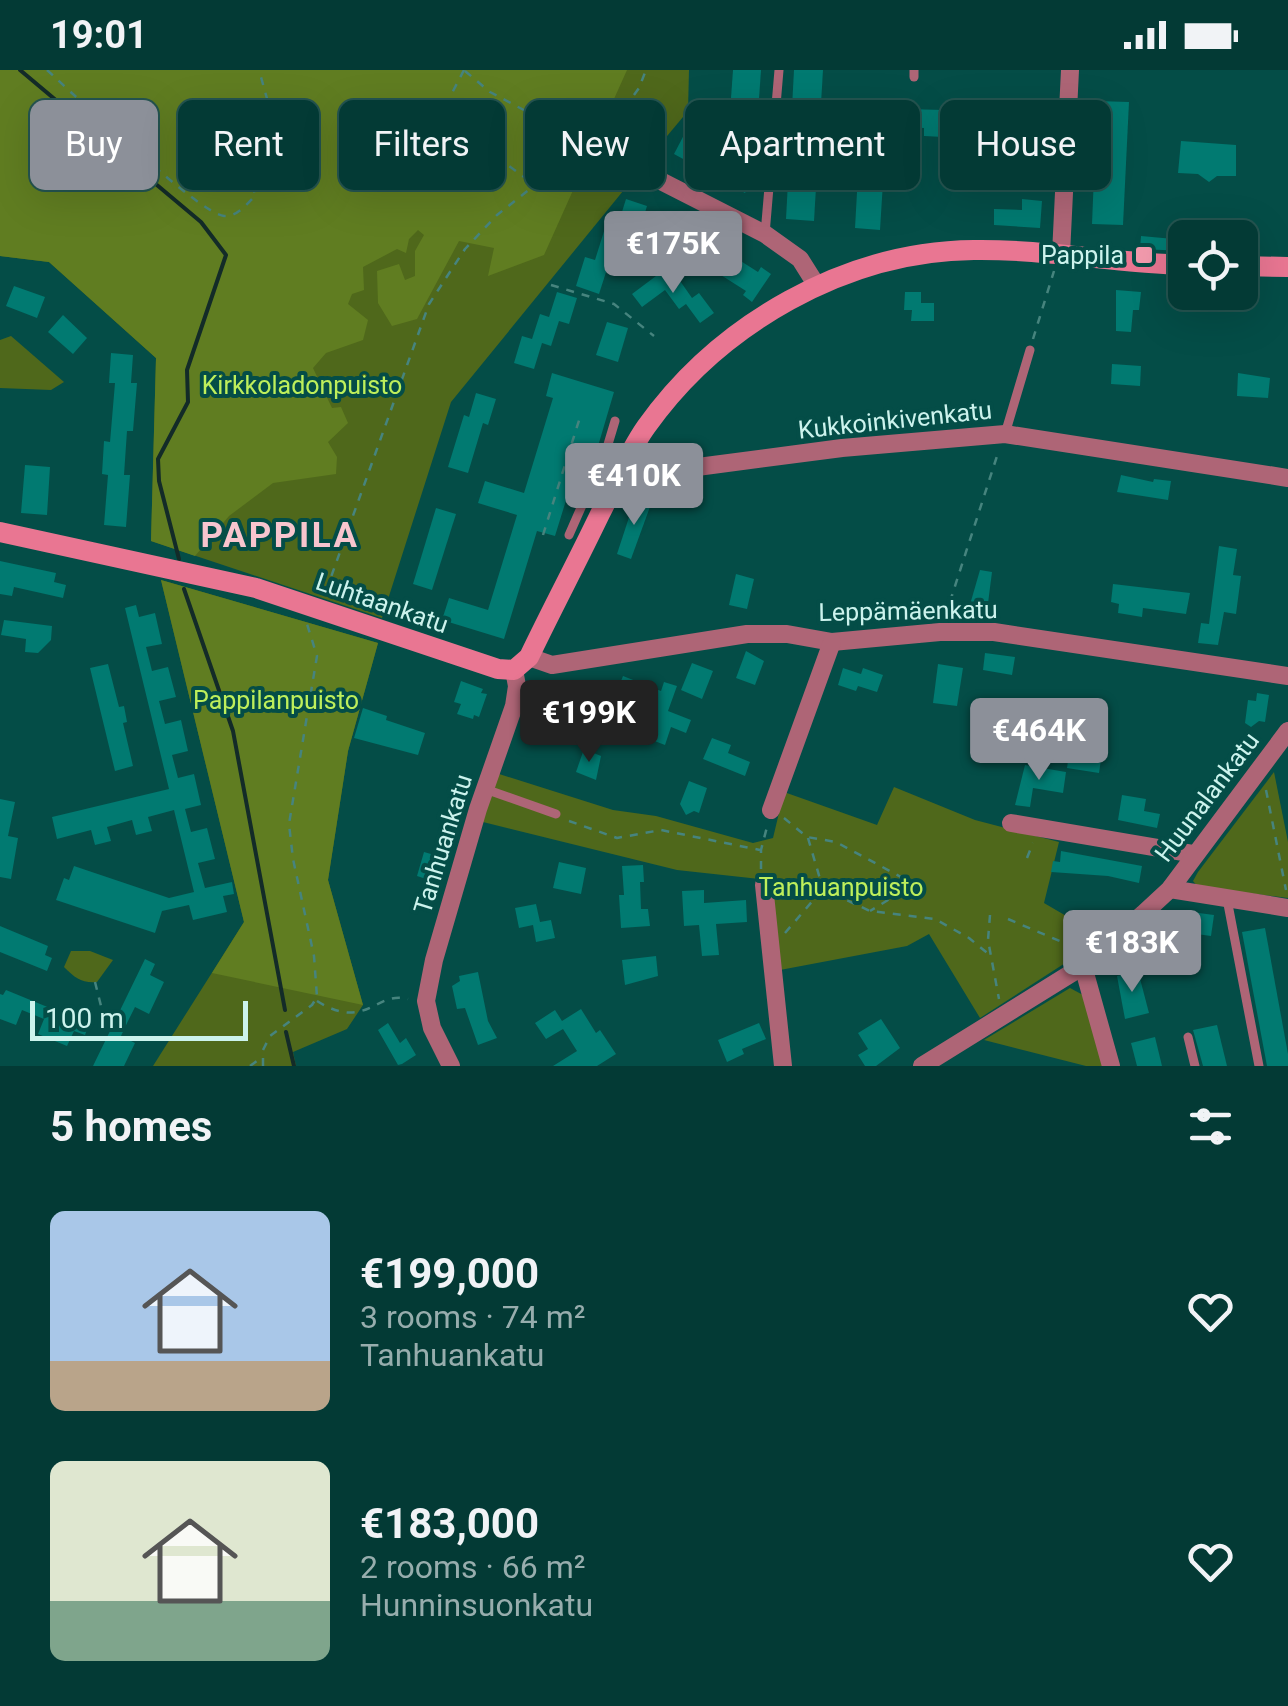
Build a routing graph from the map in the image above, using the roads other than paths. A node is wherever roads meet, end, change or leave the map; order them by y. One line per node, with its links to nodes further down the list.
1 (779, 70): 4 (lane)
2 (1070, 70): 5 (street)
3 (665, 183): 4 (street)
4 (765, 234): 9 (street)
5 (1060, 255): 6 (street, Tanhuankatu); 9 (street, Tanhuankatu)
6 (1168, 264)
7 (1258, 266): 8 (street)
8 (1288, 267)
9 (817, 286): 13 (street, Tanhuankatu)
10 (1030, 350): 12 (lane)
11 (615, 420): 16 (lane)
12 (1005, 434): 13 (street, Kukkoinkivenkatu); 14 (street, Kukkoinkivenkatu)
13 (626, 464): 18 (street, Tanhuankatu)
14 (1288, 478)
15 (0, 532): 18 (street, Luhtaankatu)
16 (569, 535)
17 (832, 642): 18 (street, Leppämäenkatu); 19 (street, Leppämäenkatu); 22 (street)
18 (522, 663): 21 (street, Tanhuankatu)
19 (1288, 676)
20 (1288, 732): 25 (street, Huunalankatu)
21 (485, 789): 23 (lane); 32 (street, Tanhuankatu)
22 (772, 810)
23 (556, 814)
24 (1010, 824): 25 (street)
25 (1194, 854): 27 (street, Huunalankatu)
26 (764, 885): 33 (street)
27 (1170, 888): 28 (street); 30 (street, Huunalankatu)
28 (1227, 899): 29 (street); 37 (lane)
29 (1288, 905)
30 (1082, 958): 34 (street, Huunalankatu); 35 (street)
31 (1188, 1037): 36 (lane)
32 (451, 1066)
33 (783, 1066)
34 (922, 1066)
35 (1111, 1066)
36 (1195, 1066)
37 (1259, 1066)

